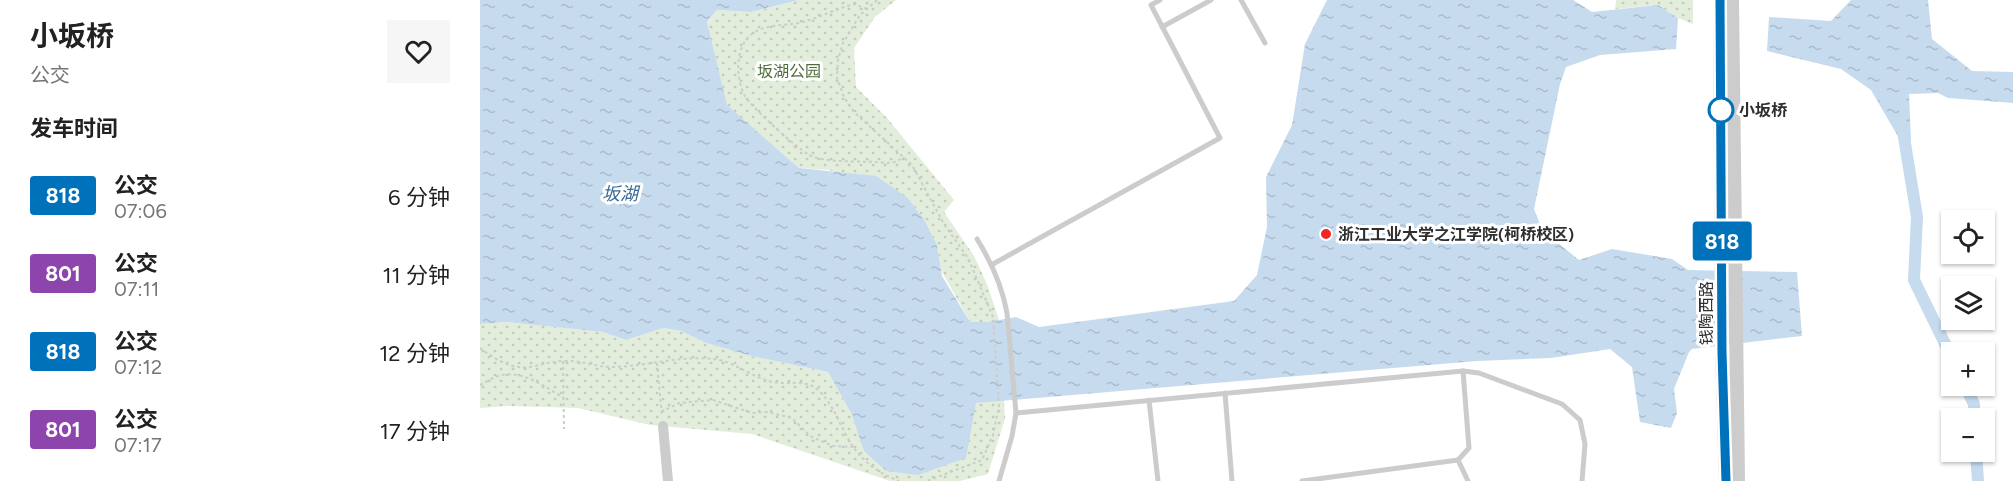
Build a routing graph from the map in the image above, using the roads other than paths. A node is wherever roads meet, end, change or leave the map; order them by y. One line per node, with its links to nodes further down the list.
1 (1160, 0): 6 (lane)
2 (1211, 0): 6 (lane)
3 (1241, 0): 7 (lane)
4 (1720, 0): 10 (street, 钱陶西路)
5 (1732, 0): 10 (street, 钱陶西路)
6 (1162, 27): 9 (lane)
7 (1265, 44)
8 (978, 239): 9 (lane)
9 (993, 264): 15 (lane)
10 (1729, 266): 11 (street, 钱陶西路)
11 (1729, 352): 25 (street, 钱陶西路); 26 (street, 钱陶西路)
12 (1463, 371): 13 (lane); 17 (lane); 24 (lane)
13 (1225, 393): 14 (lane); 21 (lane)
14 (1149, 400): 15 (lane); 20 (lane)
15 (1016, 413): 19 (lane)
16 (663, 426): 18 (street)
17 (1458, 459): 22 (lane); 23 (lane)
18 (668, 481)
19 (999, 481)
20 (1158, 481)
21 (1232, 481)
22 (1302, 481)
23 (1468, 481)
24 (1582, 481)
25 (1726, 481)
26 (1738, 481)

